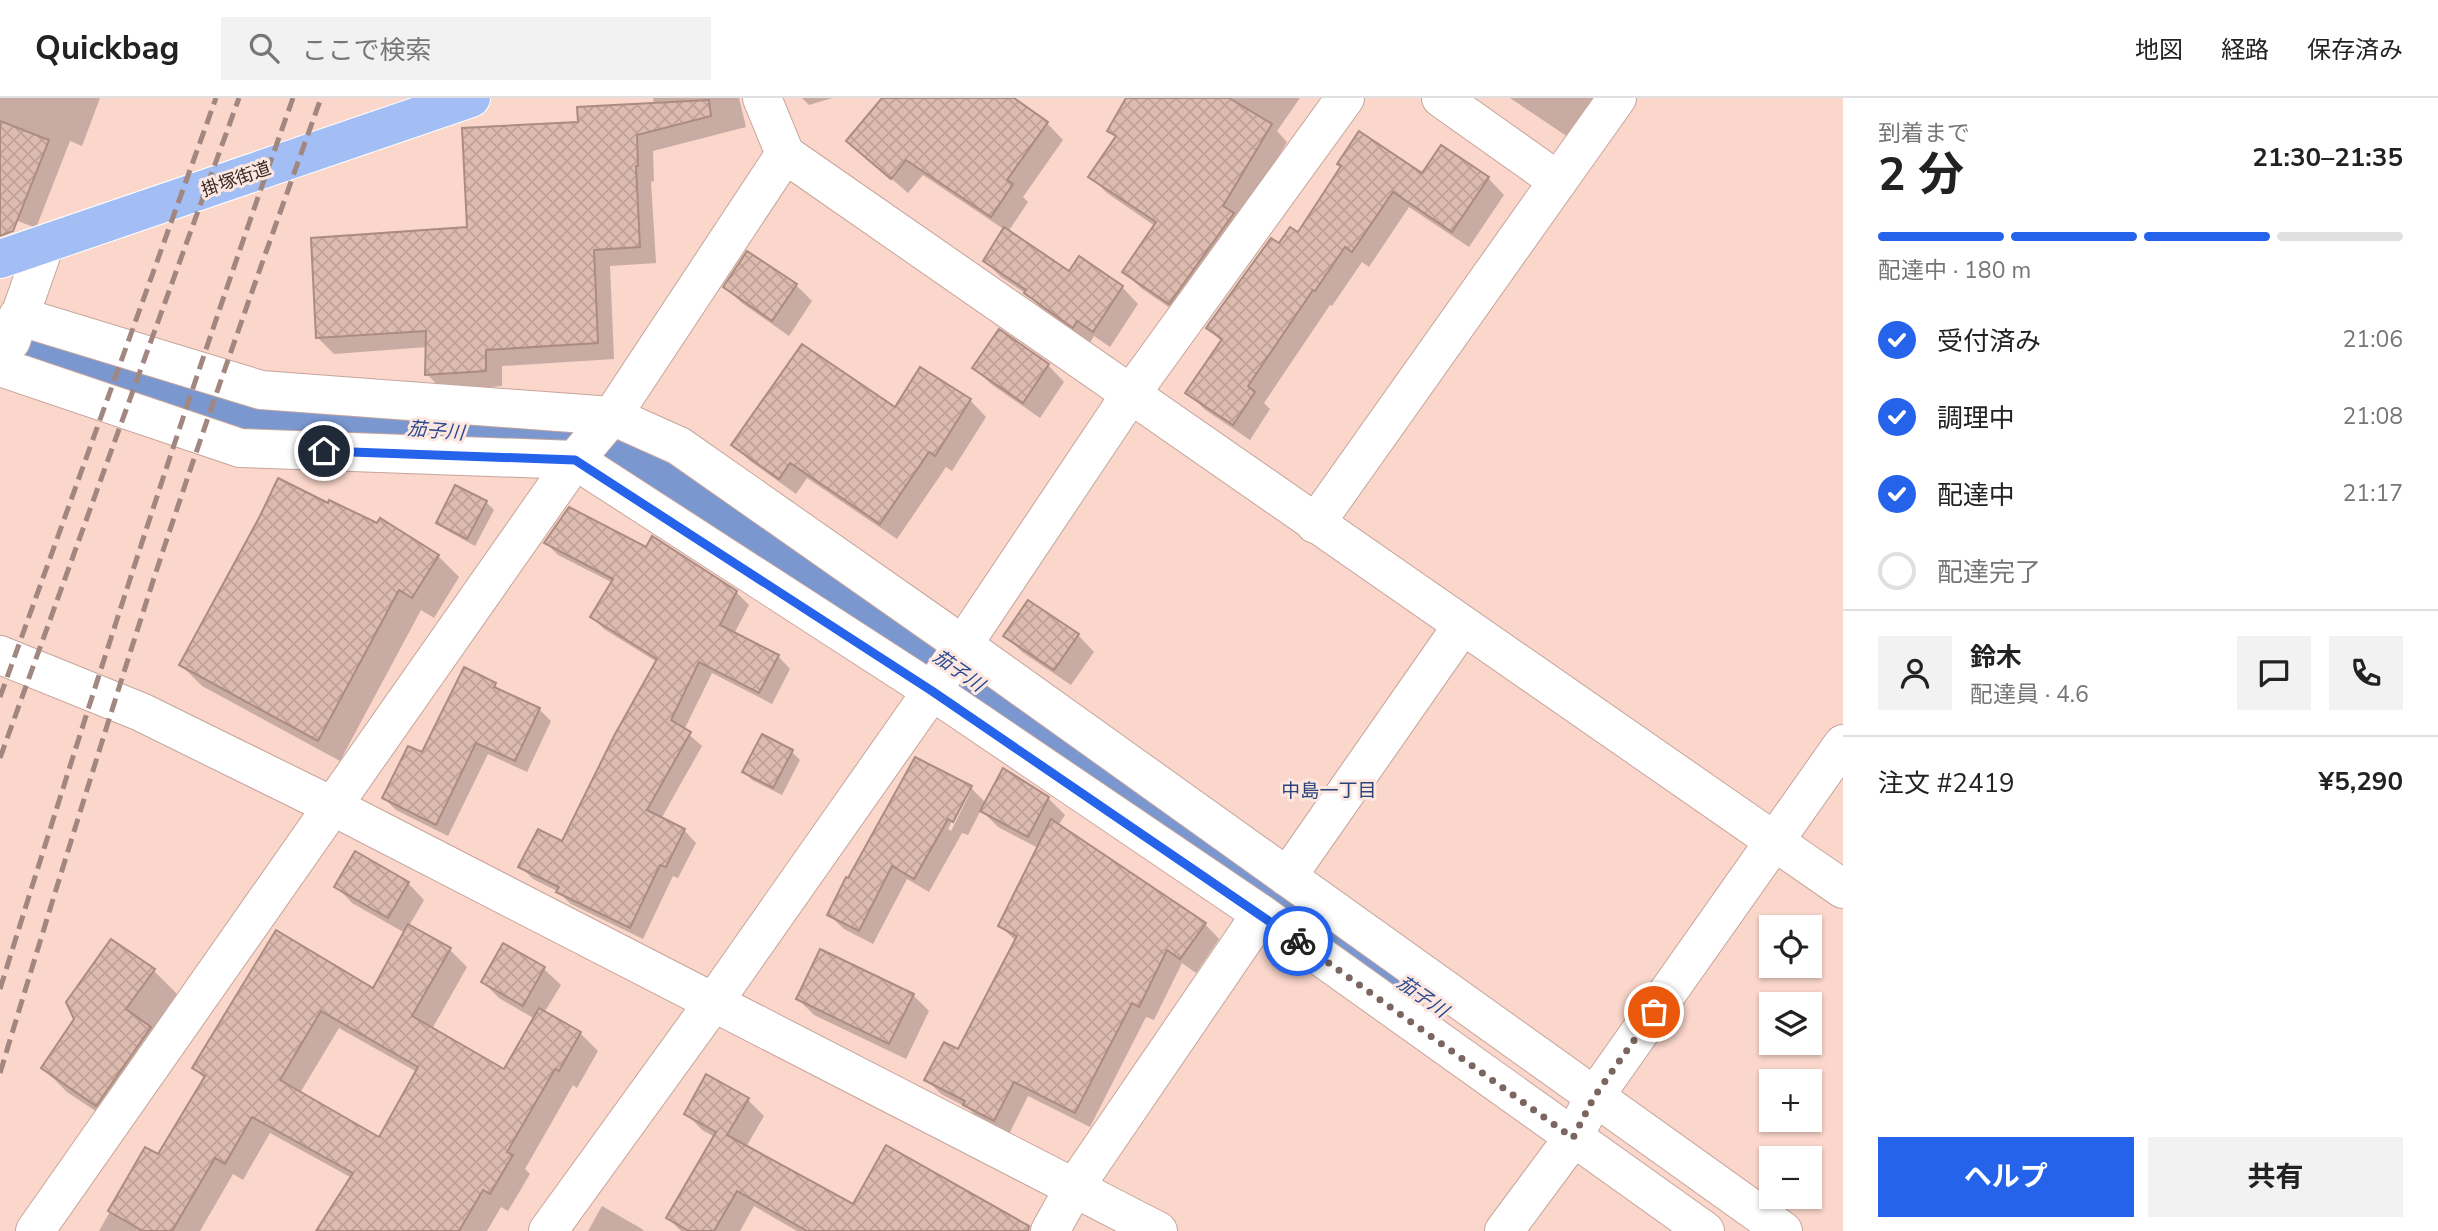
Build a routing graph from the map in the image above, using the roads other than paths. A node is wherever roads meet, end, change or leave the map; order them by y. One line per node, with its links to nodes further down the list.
1 (471, 98): 8 (highway, 掛塚街道)
2 (762, 98): 6 (street)
3 (1345, 98): 12 (street)
4 (1441, 98): 7 (street)
5 (1617, 98): 7 (street)
6 (785, 154): 12 (street); 13 (street)
7 (1558, 181): 15 (street)
8 (45, 244): 9 (highway, 掛塚街道); 10 (street)
9 (0, 259)
10 (19, 316): 11 (street); 13 (street)
11 (1, 372): 14 (street)
12 (1130, 395): 15 (street); 17 (street)
13 (612, 416): 14 (street); 17 (street)
14 (575, 460): 19 (street); 21 (street)
15 (1315, 524): 16 (street)
16 (1462, 626): 22 (street); 23 (street)
17 (963, 645): 19 (street); 23 (street)
18 (0, 655): 21 (street)
19 (932, 691): 25 (street); 26 (street)
20 (1843, 744): 22 (street)
21 (334, 807): 26 (street); 30 (street)
22 (1774, 840): 24 (street); 27 (street)
23 (1287, 877): 27 (street)
24 (1843, 889)
25 (1261, 914): 28 (street); 29 (street)
26 (713, 1003): 29 (street); 31 (street)
27 (1594, 1097): 28 (street); 36 (street)
28 (1573, 1138): 34 (street); 35 (street)
29 (1074, 1188): 32 (street); 33 (street)
30 (35, 1231)
31 (548, 1231)
32 (1050, 1231)
33 (1158, 1231)
34 (1504, 1231)
35 (1705, 1231)
36 (1783, 1231)

